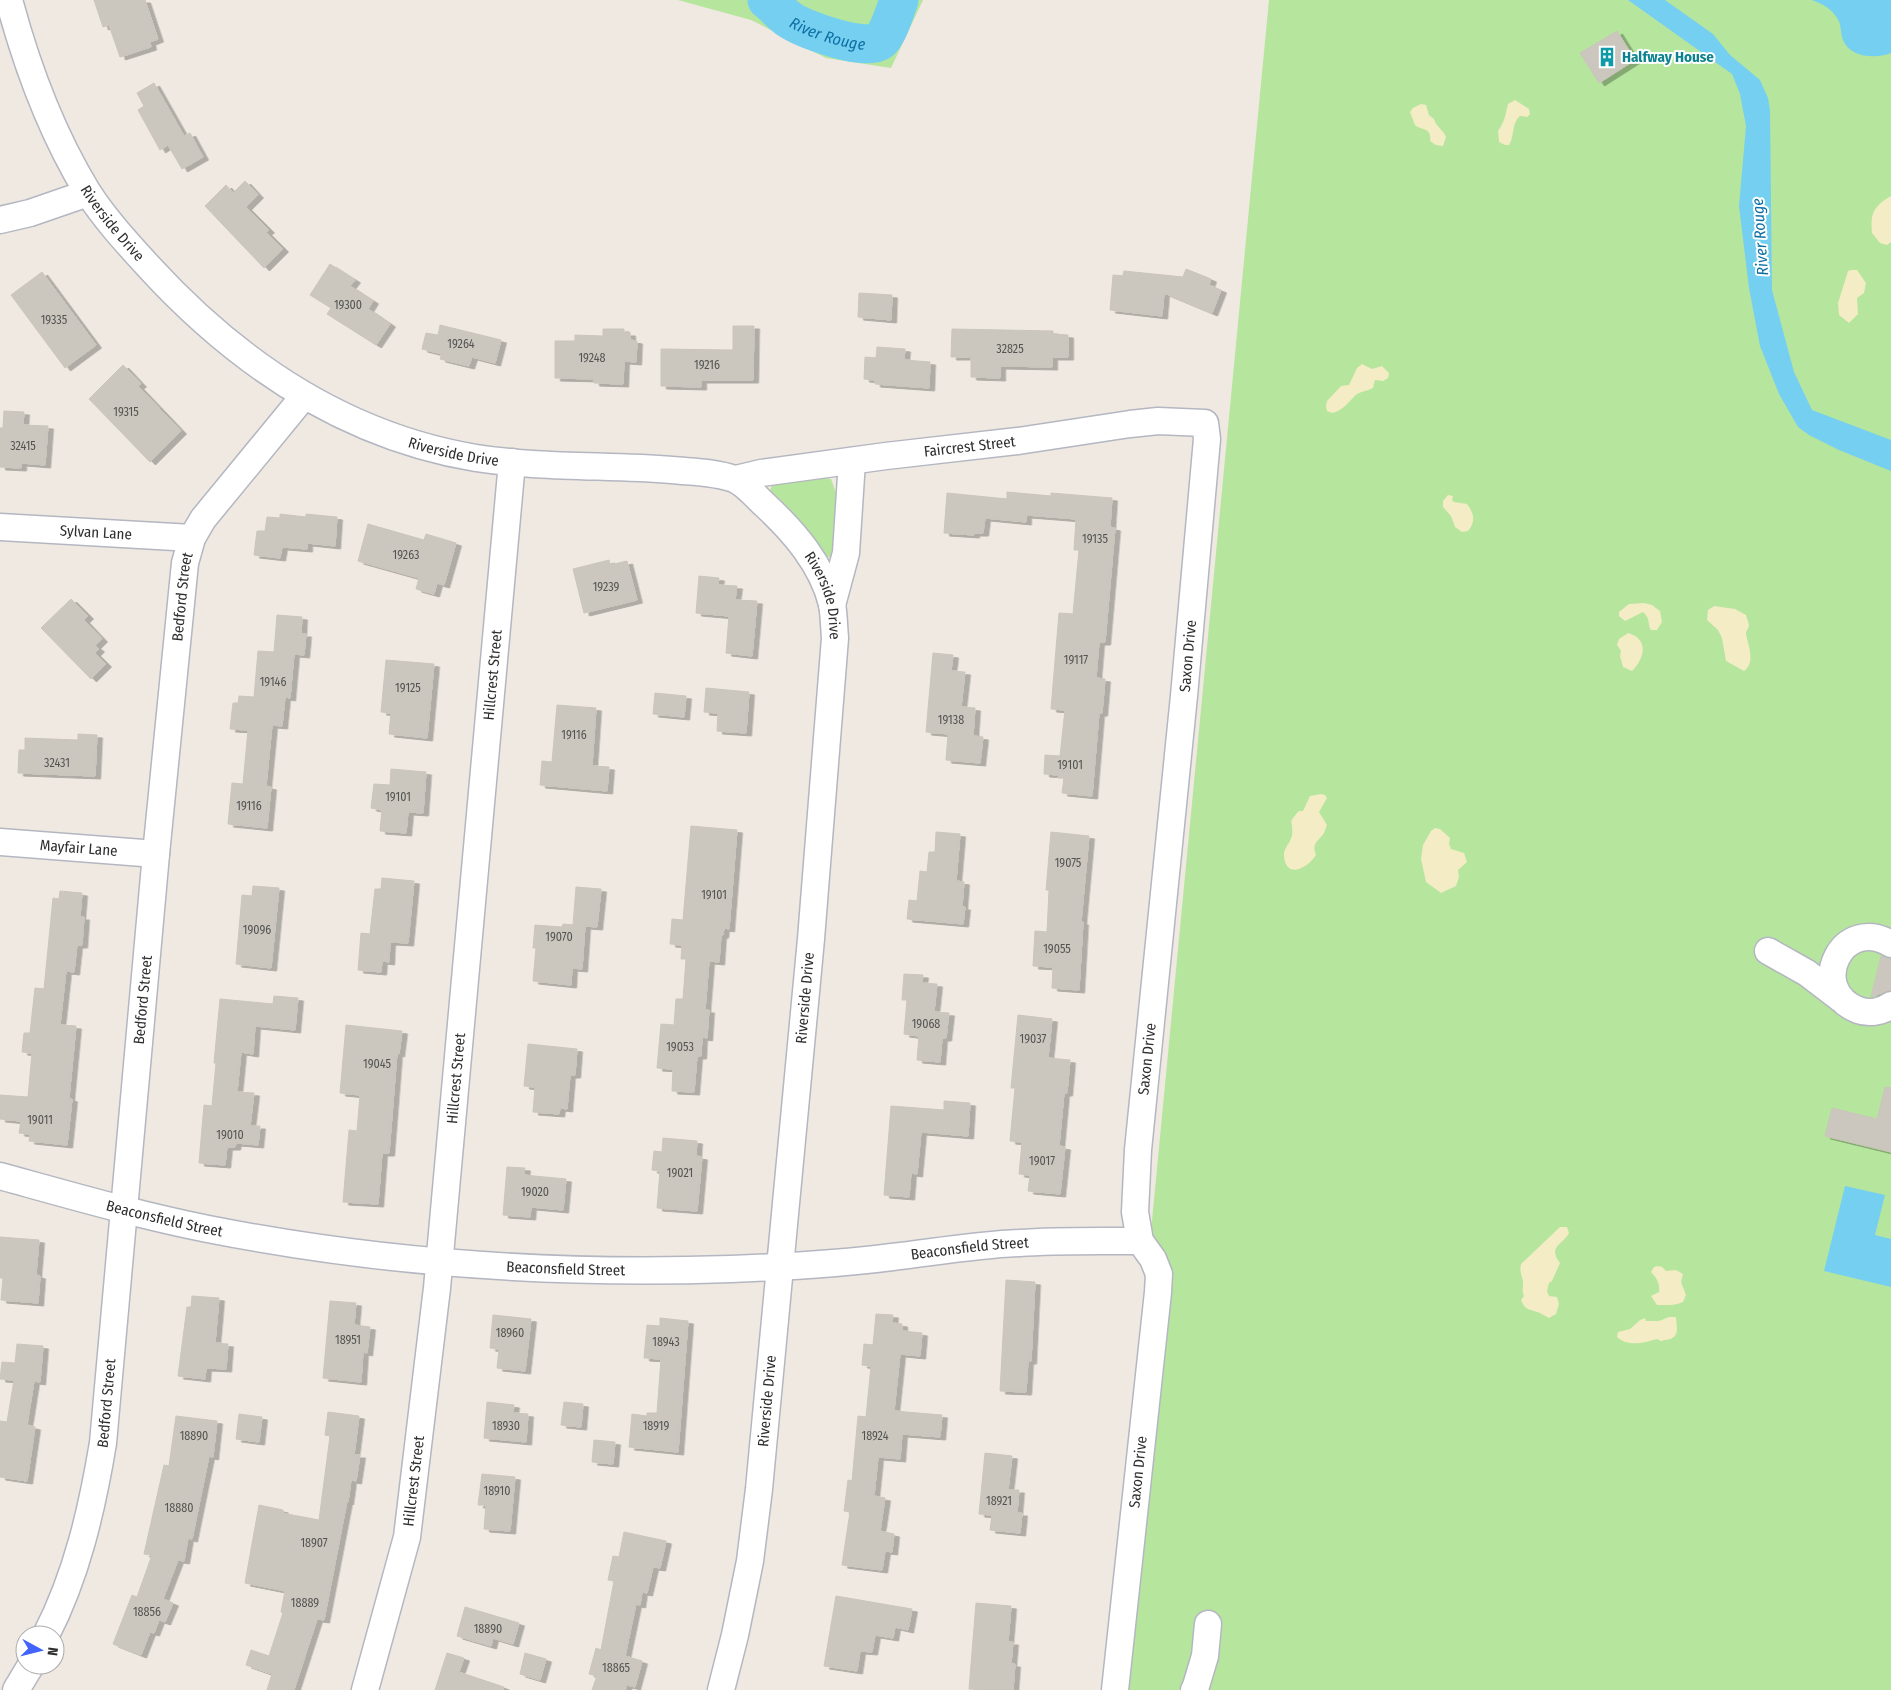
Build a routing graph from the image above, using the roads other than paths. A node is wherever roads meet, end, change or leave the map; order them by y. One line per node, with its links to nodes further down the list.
1 (9, 0): 2 (street, Riverside Drive)
2 (88, 193): 3 (street); 4 (street, Riverside Drive)
3 (0, 220)
4 (304, 396): 7 (street, Riverside Drive); 10 (street, Bedford Street)
5 (1205, 423): 6 (street, Faircrest Street); 20 (street, Saxon Drive)
6 (852, 461): 8 (street, Faircrest Street); 11 (street)
7 (512, 462): 8 (street, Riverside Drive); 21 (street, Hillcrest Street)
8 (736, 480): 11 (street, Riverside Drive)
9 (0, 527): 10 (street, Sylvan Lane)
10 (192, 538): 13 (street, Bedford Street)
11 (832, 605): 22 (street, Riverside Drive)
12 (0, 842): 13 (street, Mayfair Lane)
13 (156, 854): 19 (street, Bedford Street)
14 (1891, 944): 16 (street)
15 (1768, 951): 16 (street)
16 (1841, 999): 17 (street)
17 (1891, 1005)
18 (0, 1176): 19 (street, Beaconsfield Street)
19 (125, 1209): 21 (street, Beaconsfield Street); 24 (street, Bedford Street)
20 (1140, 1241): 22 (street, Beaconsfield Street); 29 (street, Saxon Drive)
21 (440, 1262): 22 (street, Beaconsfield Street); 27 (street, Hillcrest Street)
22 (780, 1266): 28 (street, Riverside Drive)
23 (1208, 1624): 30 (street)
24 (50, 1625)
25 (25, 1675): 26 (street)
26 (16, 1690)
27 (365, 1690)
28 (721, 1690)
29 (1115, 1690)
30 (1194, 1690)

